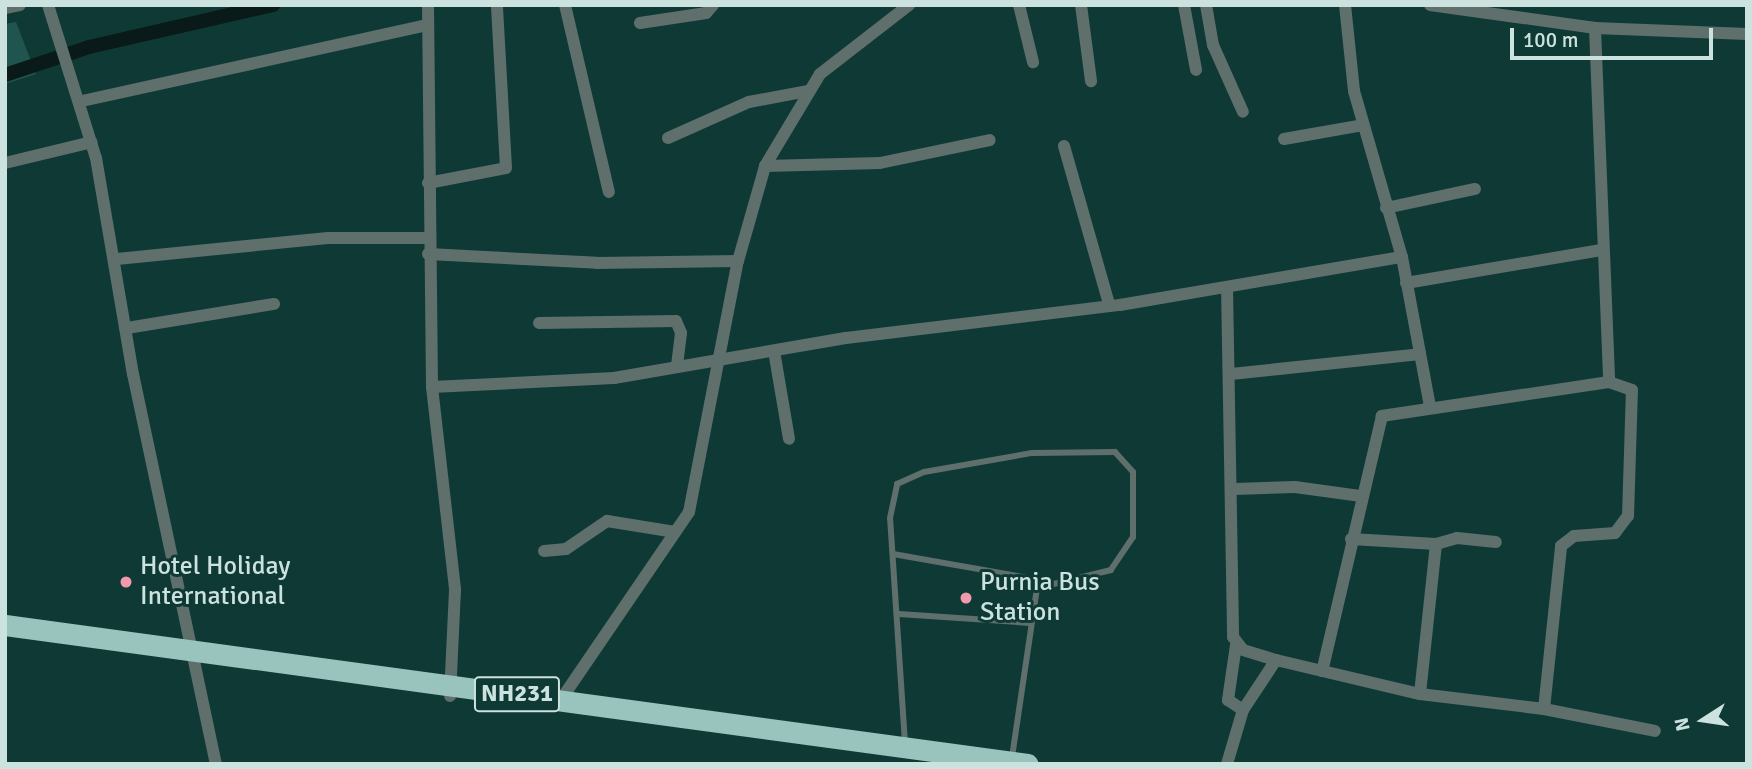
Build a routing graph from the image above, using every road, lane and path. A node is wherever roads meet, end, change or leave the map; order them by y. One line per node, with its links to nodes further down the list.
1 (20, 5): 15 (street)
2 (48, 5): 25 (street)
3 (428, 5): 18 (street)
4 (497, 5): 35 (street)
5 (565, 5): 37 (street)
6 (713, 5): 17 (street)
7 (888, 5): 16 (street)
8 (909, 5): 16 (street)
9 (1019, 5): 21 (street)
10 (1081, 5): 23 (street)
11 (1184, 5): 22 (street)
12 (1206, 5): 26 (street)
13 (1345, 5): 27 (street)
14 (1430, 5): 19 (street)
15 (5, 8)
16 (892, 18): 24 (street)
17 (640, 23)
18 (428, 25): 25 (street); 35 (street)
19 (1595, 28): 20 (street); 40 (street)
20 (1747, 34)
21 (1033, 62)
22 (1196, 70)
23 (1091, 81)
24 (807, 91): 28 (street); 34 (street)
25 (82, 101): 31 (street)
26 (1243, 112)
27 (1363, 125): 29 (street); 38 (street)
28 (668, 138)
29 (1284, 139)
30 (990, 141): 34 (street)
31 (92, 142): 33 (street); 43 (street)
32 (1064, 146): 48 (street)
33 (5, 163)
34 (765, 166): 44 (street)
35 (428, 183): 39 (street)
36 (1475, 189): 38 (street)
37 (609, 192)
38 (1386, 208): 42 (street)
39 (428, 238): 41 (street); 43 (street)
40 (1601, 250): 45 (street); 56 (street)
41 (428, 254): 44 (street); 57 (street)
42 (1402, 257): 45 (street); 46 (street)
43 (117, 260): 50 (street)
44 (738, 261): 53 (street)
45 (1406, 282): 52 (street)
46 (1227, 287): 48 (street); 55 (street)
47 (275, 304): 50 (street)
48 (1109, 304): 51 (street)
49 (539, 323): 54 (street)
50 (127, 328): 74 (street)
51 (774, 351): 53 (street); 59 (street)
52 (1420, 354): 55 (street); 58 (street)
53 (720, 359): 54 (street); 62 (street)
54 (677, 367): 57 (street)
55 (1231, 374): 60 (street)
56 (1609, 382): 58 (street); 80 (street)
57 (432, 387): 77 (street)
58 (1430, 407): 61 (street)
59 (789, 439)
60 (1235, 489): 61 (street); 73 (street)
61 (1361, 496): 63 (street)
62 (675, 532): 66 (street); 79 (street)
63 (1351, 539): 65 (street); 76 (street)
64 (1496, 542): 65 (street)
65 (1436, 544): 78 (street)
66 (544, 551)
67 (893, 554): 68 (lane); 68 (lane); 69 (lane)
68 (1046, 581): 70 (lane)
69 (899, 614): 70 (lane); 83 (lane)
70 (1030, 623): 84 (lane)
71 (5, 625): 74 (highway, NH231)
72 (5, 637): 74 (highway, NH231)
73 (1236, 645): 75 (street); 81 (street)
74 (195, 659): 77 (highway, NH231); 85 (street)
75 (1276, 660): 76 (street); 81 (street)
76 (1322, 671): 78 (street)
77 (450, 690): 79 (highway, NH231)
78 (1420, 694): 80 (street)
79 (557, 705): 83 (highway, NH231); 86 (highway, NH231)
80 (1544, 709): 82 (street)
81 (1243, 710): 87 (street)
82 (1655, 731)
83 (905, 746): 84 (highway, NH231)
84 (1017, 763)
85 (216, 764)
86 (930, 764)
87 (1227, 764)

